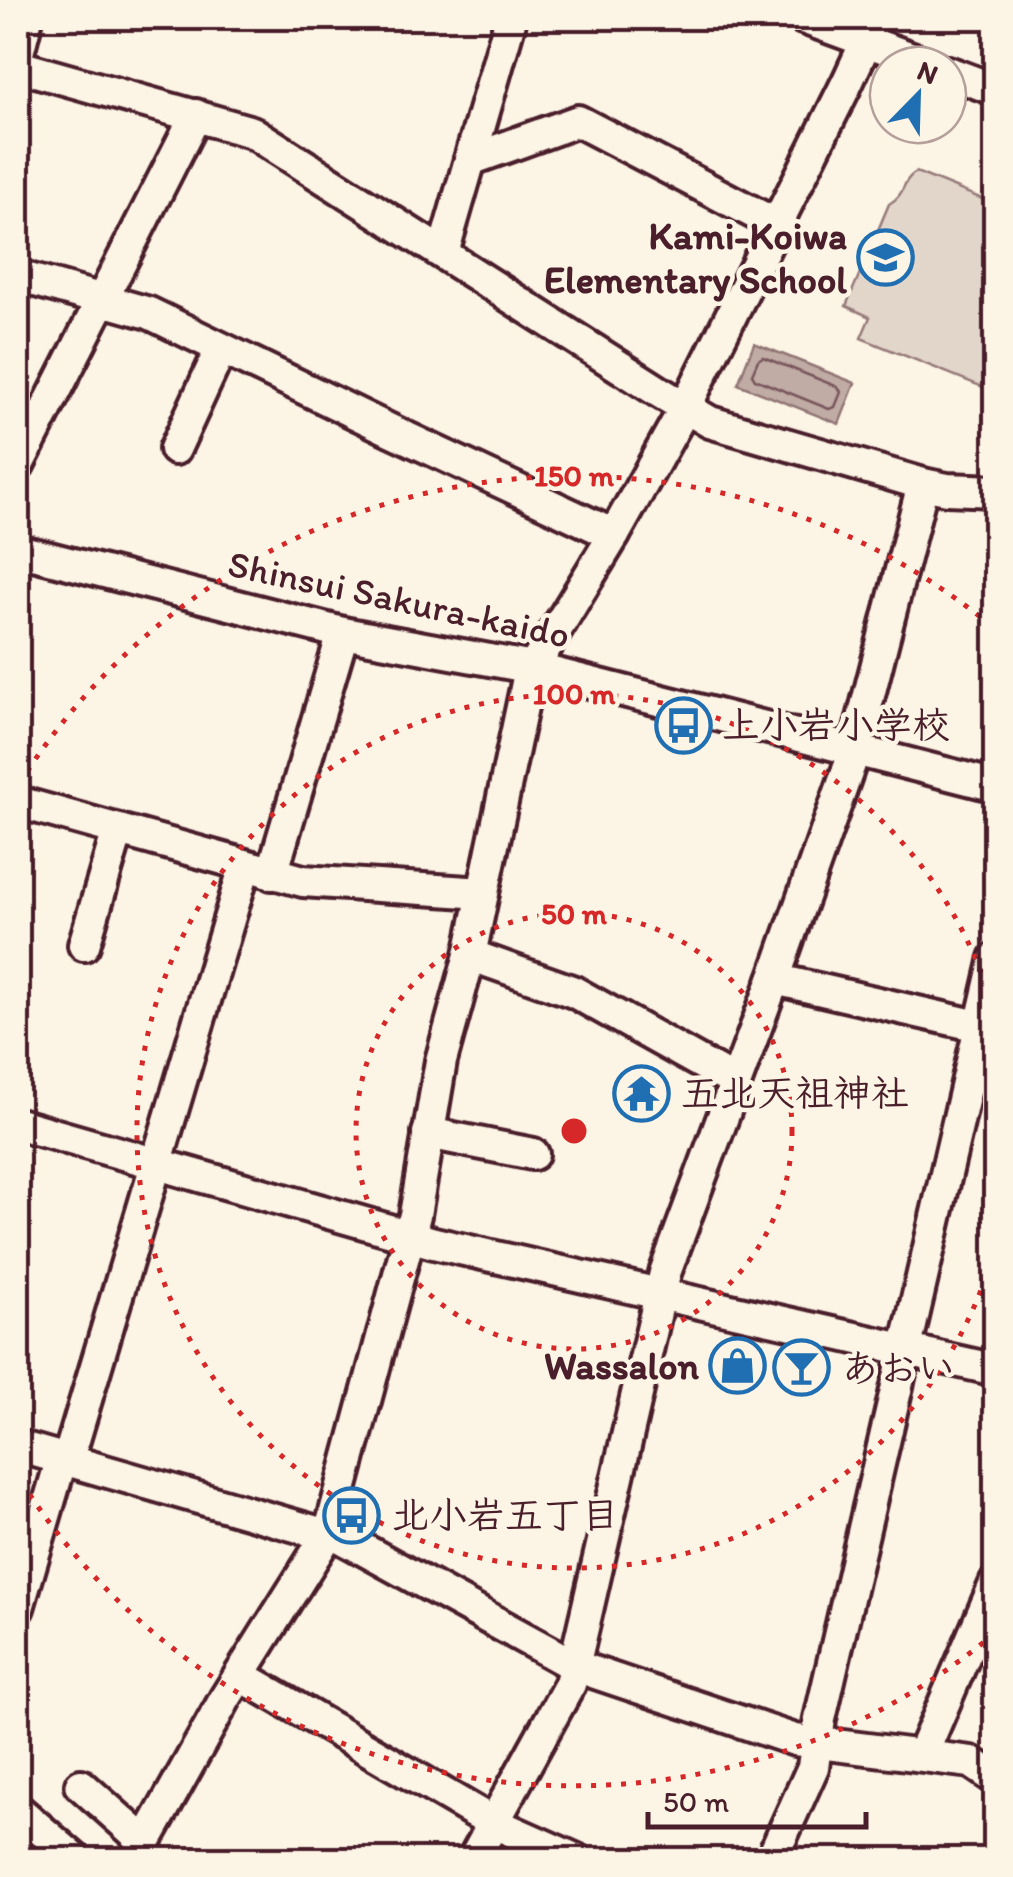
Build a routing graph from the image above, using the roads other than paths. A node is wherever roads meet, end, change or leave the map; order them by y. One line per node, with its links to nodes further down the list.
1 (28, 18): 6 (street)
2 (511, 18): 11 (street)
3 (804, 18): 4 (street)
4 (870, 29): 5 (street); 12 (street)
5 (897, 45)
6 (18, 53)
7 (18, 66): 10 (street)
8 (968, 80): 9 (street)
9 (996, 90)
10 (196, 114): 13 (street); 15 (street)
11 (470, 160): 12 (street); 13 (street)
12 (777, 224): 17 (street)
13 (443, 254): 17 (street)
14 (18, 276): 15 (street)
15 (101, 300): 16 (street); 19 (street)
16 (221, 350): 18 (street); 22 (street)
17 (686, 408): 20 (street); 22 (street)
18 (175, 449)
19 (18, 465)
20 (923, 484): 21 (street); 26 (street)
21 (996, 491)
22 (614, 534): 25 (street)
23 (18, 550): 24 (street, Shinsui Sakura-kaido)
24 (342, 633): 25 (street, Shinsui Sakura-kaido); 30 (street)
25 (533, 668): 26 (street, Shinsui Sakura-kaido); 31 (street)
26 (855, 750): 27 (street, Shinsui Sakura-kaido); 35 (street)
27 (996, 786)
28 (18, 802): 29 (street)
29 (118, 830): 30 (street); 32 (street)
30 (259, 870): 31 (street); 41 (street)
31 (483, 894): 33 (street)
32 (84, 945)
33 (470, 955): 37 (street); 39 (street)
34 (996, 958): 36 (street)
35 (774, 979): 36 (street); 37 (street)
36 (988, 1028): 44 (street)
37 (736, 1082): 43 (street)
38 (18, 1124): 41 (street)
39 (428, 1133): 40 (street); 42 (street)
40 (533, 1154)
41 (156, 1164): 42 (street); 47 (street)
42 (410, 1235): 43 (street); 48 (street)
43 (660, 1293): 44 (street); 51 (street)
44 (905, 1349): 45 (street); 53 (street)
45 (996, 1370)
46 (18, 1446): 47 (street)
47 (65, 1459): 48 (street); 50 (street)
48 (328, 1533): 51 (street); 52 (street)
49 (996, 1582): 54 (street)
50 (18, 1608)
51 (575, 1666): 53 (street); 58 (street)
52 (240, 1676): 58 (street); 59 (street)
53 (816, 1743): 54 (street); 63 (street)
54 (922, 1756): 55 (street)
55 (996, 1780)
56 (81, 1785): 59 (street)
57 (18, 1810): 60 (street)
58 (494, 1823): 61 (street); 62 (street)
59 (140, 1850)
60 (76, 1860)
61 (472, 1860)
62 (577, 1860)
63 (772, 1860)

